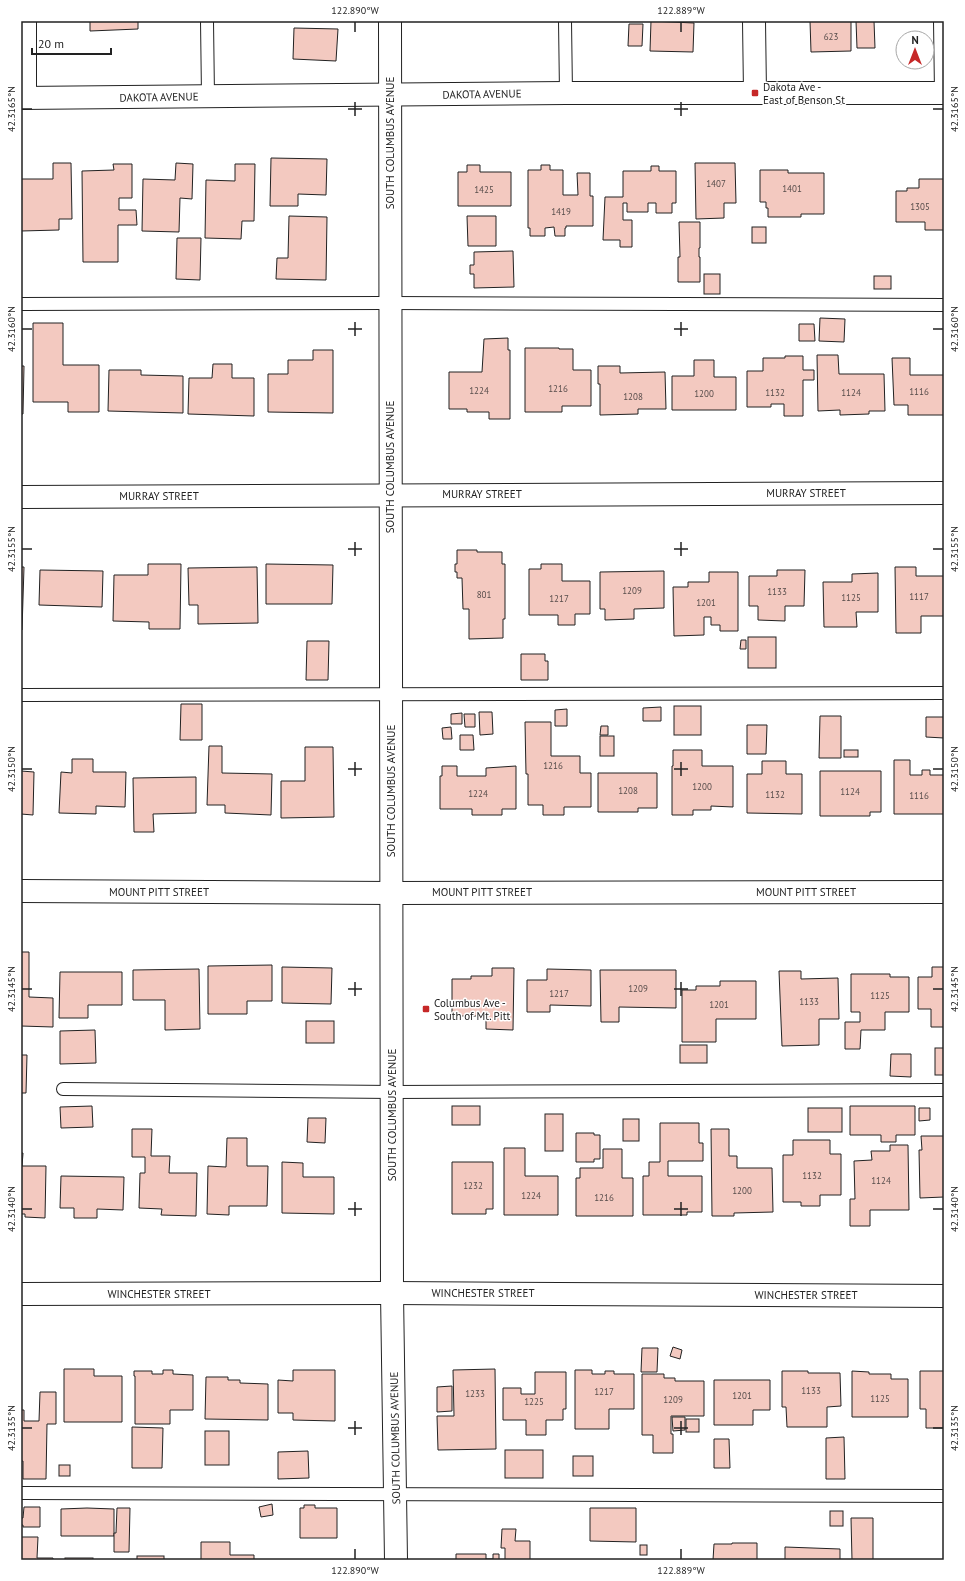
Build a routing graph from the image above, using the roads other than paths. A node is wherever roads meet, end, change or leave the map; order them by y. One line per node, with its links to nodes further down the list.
1 (24, 21): 12 (street)
2 (207, 21): 11 (lane)
3 (390, 21): 10 (street, SOUTH COLUMBUS AVENUE)
4 (565, 21): 9 (lane)
5 (754, 21): 7 (street)
6 (940, 21): 8 (lane)
7 (755, 93): 8 (street, DAKOTA AVENUE); 9 (street, DAKOTA AVENUE)
8 (942, 93)
9 (566, 94): 10 (street, DAKOTA AVENUE)
10 (391, 95): 11 (street, DAKOTA AVENUE); 13 (street, SOUTH COLUMBUS AVENUE)
11 (208, 96): 12 (street, DAKOTA AVENUE)
12 (23, 98)
13 (390, 303): 14 (lane); 15 (lane); 17 (street, SOUTH COLUMBUS AVENUE)
14 (21, 304)
15 (944, 306)
16 (944, 493): 17 (street, MURRAY STREET)
17 (390, 494): 18 (street, MURRAY STREET); 20 (street, SOUTH COLUMBUS AVENUE)
18 (21, 497)
19 (944, 693): 20 (lane)
20 (391, 694): 21 (lane); 24 (street, SOUTH COLUMBUS AVENUE)
21 (21, 695)
22 (21, 891): 24 (street, MOUNT PITT STREET)
23 (944, 892): 24 (street, MOUNT PITT STREET)
24 (392, 893): 27 (street, SOUTH COLUMBUS AVENUE)
25 (63, 1089): 27 (lane)
26 (944, 1090): 27 (lane)
27 (393, 1092): 28 (street, SOUTH COLUMBUS AVENUE)
28 (392, 1293): 29 (street, WINCHESTER STREET); 30 (street, WINCHESTER STREET); 32 (street, SOUTH COLUMBUS AVENUE)
29 (21, 1294)
30 (944, 1296)
31 (21, 1493): 32 (lane)
32 (396, 1494): 33 (lane); 34 (street, SOUTH COLUMBUS AVENUE)
33 (944, 1496)
34 (396, 1560)

